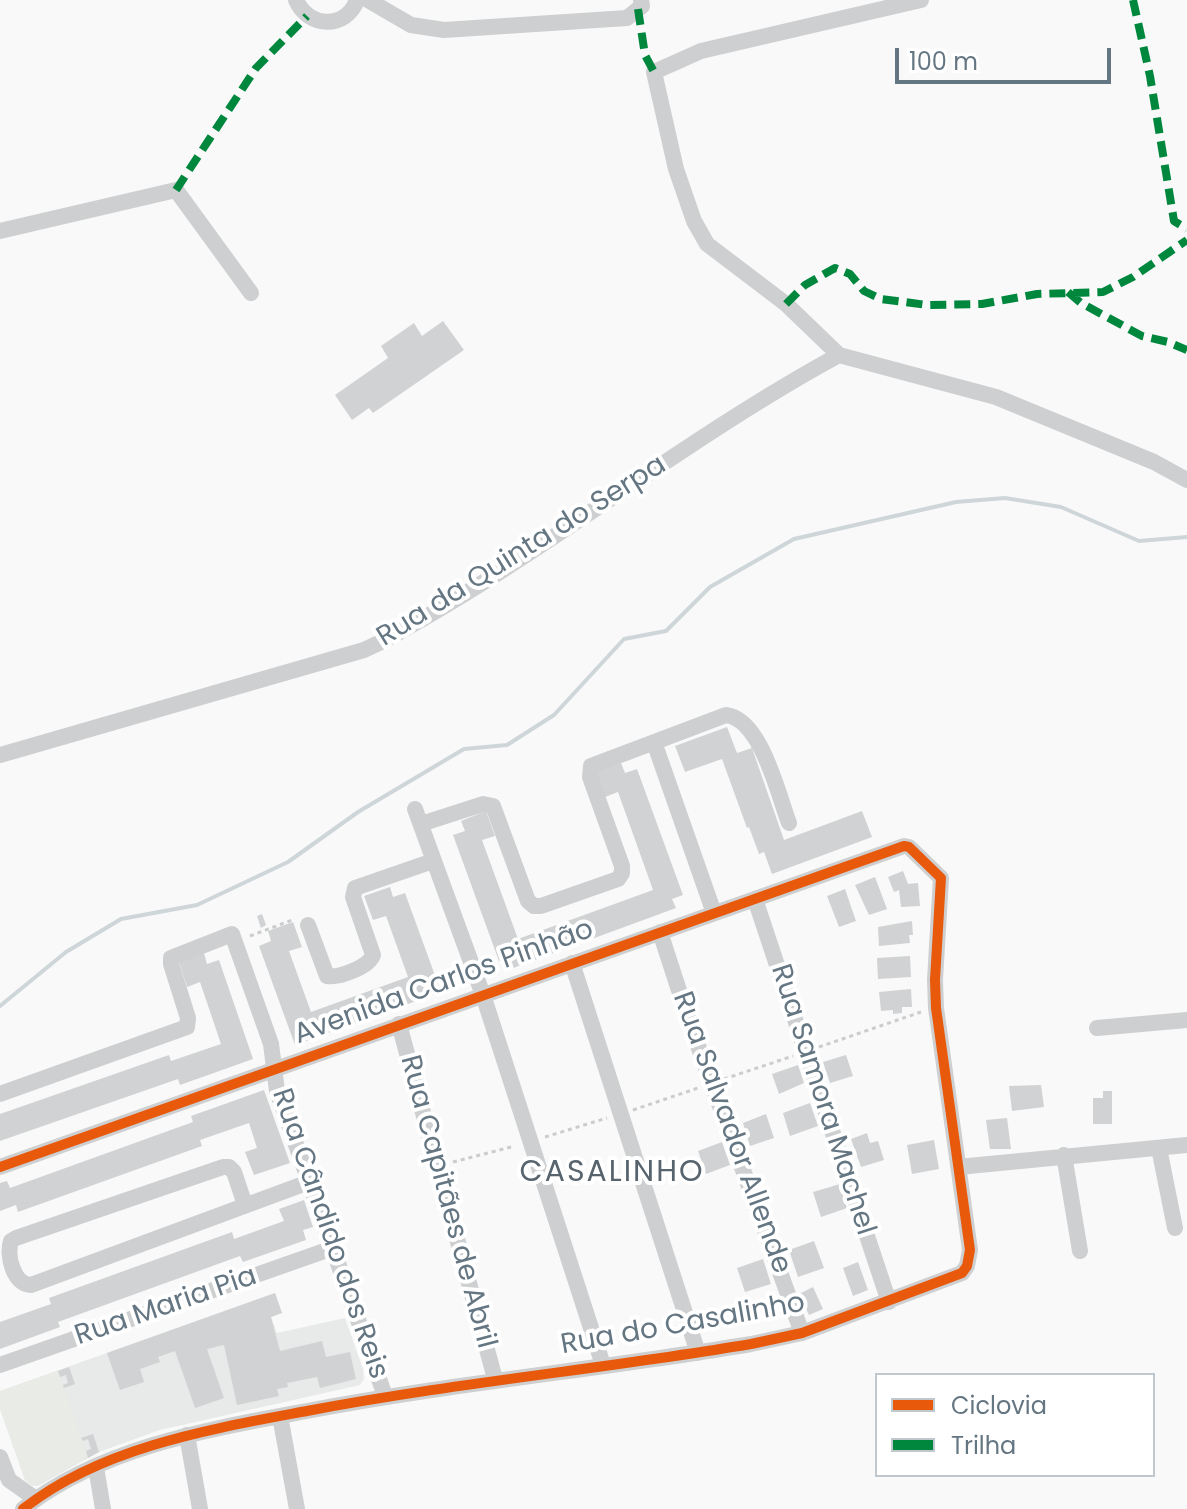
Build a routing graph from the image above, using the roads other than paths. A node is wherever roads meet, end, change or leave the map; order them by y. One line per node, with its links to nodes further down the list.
1 (296, 0): 2 (street)
2 (357, 0)
3 (368, 0): 4 (street)
4 (641, 0)
5 (921, 0): 8 (street)
6 (0, 231): 7 (street)
7 (251, 293)
8 (839, 355): 9 (street); 11 (street, Rua da Quinta do Serpa)
9 (1187, 480)
10 (654, 742): 12 (street); 14 (street); 16 (street)
11 (0, 755)
12 (789, 823)
13 (904, 846): 15 (street, Avenida Carlos Pinhão); 30 (street, Rua do Casalinho)
14 (433, 861): 17 (street); 20 (street)
15 (755, 899): 16 (street, Avenida Carlos Pinhão); 36 (street, Rua Samora Machel)
16 (714, 913): 18 (street, Avenida Carlos Pinhão)
17 (308, 925)
18 (660, 932): 19 (street, Avenida Carlos Pinhão); 37 (street, Rua Salvador Allende)
19 (572, 963): 20 (street, Avenida Carlos Pinhão); 38 (street)
20 (483, 995): 22 (street, Avenida Carlos Pinhão); 40 (street)
21 (1187, 1020): 23 (street)
22 (399, 1024): 24 (street, Avenida Carlos Pinhão); 41 (street, Rua Capitães de Abril)
23 (1097, 1028)
24 (274, 1069): 25 (street, Rua Cândido dos Reis); 29 (street, Avenida Carlos Pinhão); 31 (street, Rua Cândido dos Reis)
25 (0, 1094)
26 (1187, 1145): 27 (street)
27 (1159, 1148): 28 (street); 33 (street)
28 (1064, 1155): 30 (street); 35 (street)
29 (0, 1167)
30 (958, 1167): 36 (street, Rua do Casalinho)
31 (309, 1182): 32 (street); 34 (street, Rua Cândido dos Reis)
32 (245, 1205): 32 (street)
33 (1175, 1228)
34 (333, 1248): 39 (street, Rua Maria Pia); 42 (street, Rua Cândido dos Reis)
35 (1080, 1251)
36 (889, 1302): 37 (street, Rua do Casalinho)
37 (802, 1333): 38 (street, Rua do Casalinho)
38 (698, 1353): 40 (street, Rua do Casalinho)
39 (0, 1365)
40 (603, 1365): 41 (street, Rua do Casalinho)
41 (495, 1379): 42 (street, Rua do Casalinho)
42 (385, 1396): 43 (street, Rua do Casalinho)
43 (280, 1416): 44 (street, Rua do Casalinho); 50 (street)
44 (187, 1435): 46 (street, Rua do Casalinho); 49 (street)
45 (1, 1461): 47 (street)
46 (96, 1467): 47 (street, Rua do Casalinho); 48 (street)
47 (29, 1504)
48 (103, 1509)
49 (200, 1509)
50 (297, 1509)

